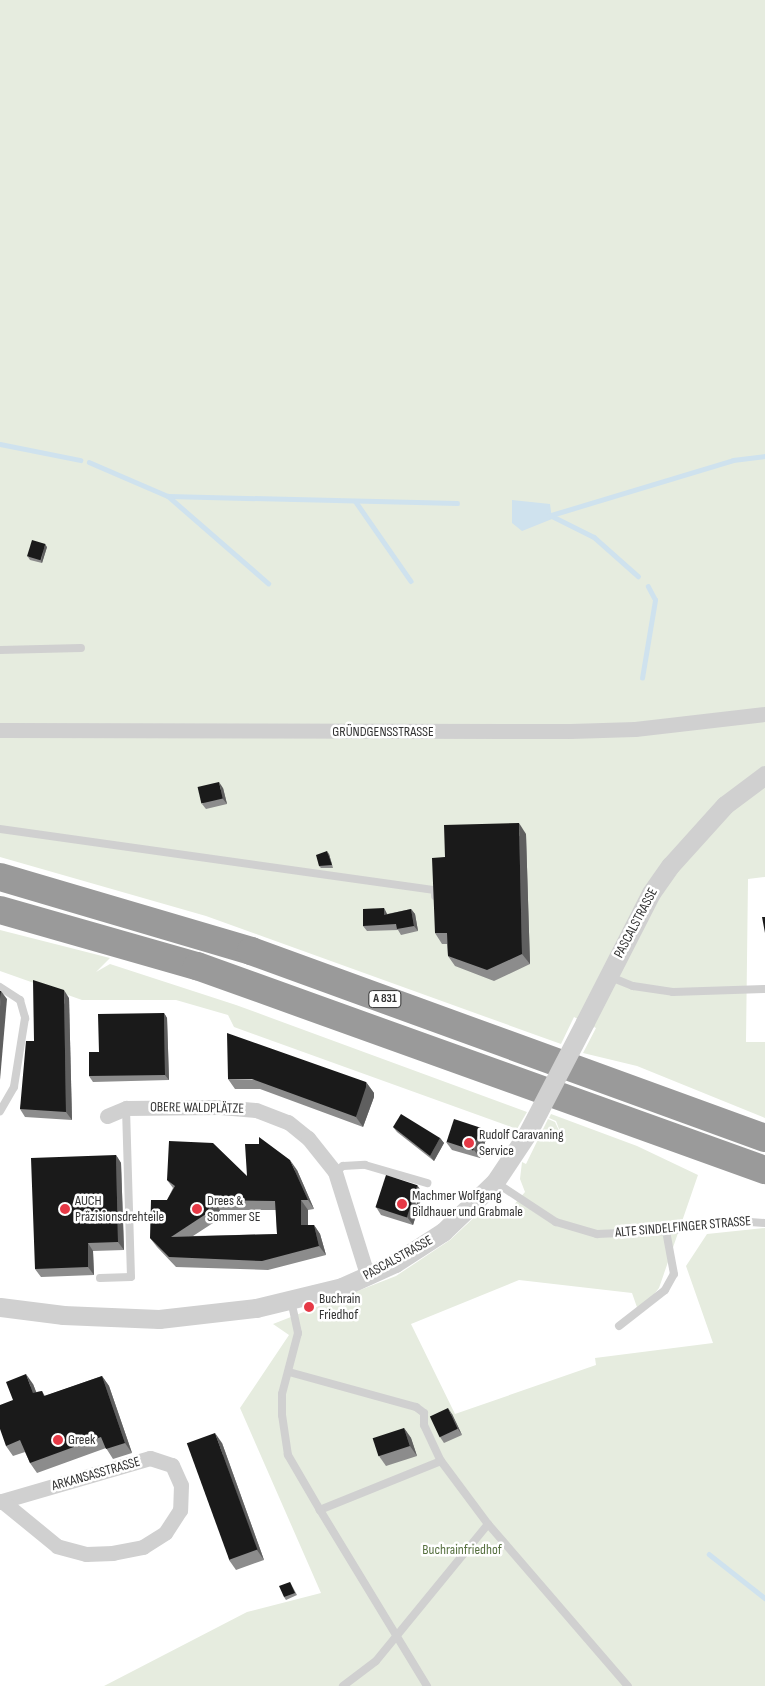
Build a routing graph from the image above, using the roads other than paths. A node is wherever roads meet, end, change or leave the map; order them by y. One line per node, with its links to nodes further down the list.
1 (81, 648): 2 (lane)
2 (0, 650)
3 (765, 714): 4 (street, GRÜNDGENSSTRASSE)
4 (0, 730)
5 (765, 775): 10 (street, PASCALSTRASSE)
6 (0, 828): 8 (lane)
7 (0, 877): 16 (highway, A 831)
8 (436, 908)
9 (0, 910): 17 (highway, A 831)
10 (608, 976): 12 (lane); 19 (street, PASCALSTRASSE, bridge)
11 (0, 987): 14 (lane)
12 (765, 989)
13 (126, 1108): 15 (street, OBERE WALDPLÄTZE); 18 (street, OBERE WALDPLÄTZE); 24 (lane)
14 (0, 1111)
15 (107, 1116)
16 (765, 1138)
17 (765, 1170)
18 (335, 1172): 20 (lane); 23 (street, OBERE WALDPLÄTZE)
19 (495, 1182): 22 (lane, ALTE SINDELFINGER STRASSE); 23 (street, PASCALSTRASSE)
20 (427, 1183)
21 (765, 1222): 22 (lane, ALTE SINDELFINGER STRASSE)
22 (666, 1231): 27 (lane)
23 (368, 1277): 25 (street, PASCALSTRASSE)
24 (100, 1278)
25 (291, 1301): 26 (street, PASCALSTRASSE); 28 (lane)
26 (0, 1307)
27 (619, 1326)
28 (289, 1372): 29 (lane); 31 (lane)
29 (441, 1461): 31 (lane); 32 (lane)
30 (1, 1501): 30 (street, ARKANSASSTRASSE)
31 (320, 1510): 33 (lane)
32 (488, 1524): 33 (lane); 36 (lane)
33 (395, 1635): 34 (lane); 35 (lane)
34 (343, 1686)
35 (428, 1686)
36 (628, 1686)

